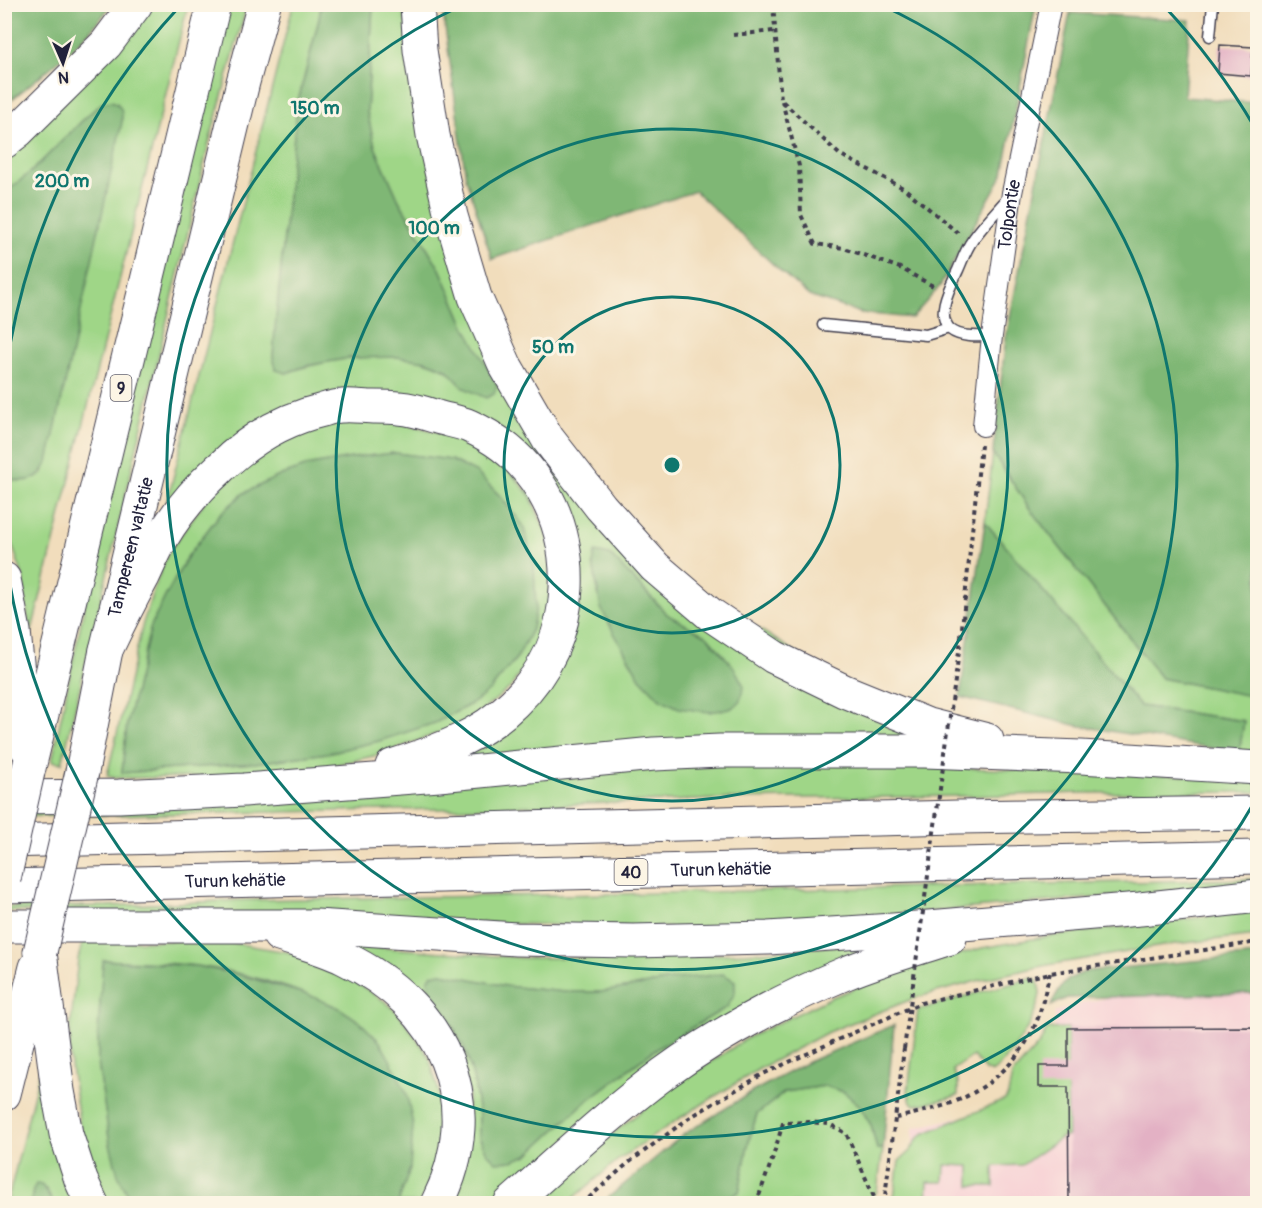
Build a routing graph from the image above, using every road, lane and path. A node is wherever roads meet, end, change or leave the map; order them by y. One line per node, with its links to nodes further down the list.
1 (136, 4): 12 (highway)
2 (214, 4): 24 (highway, 9)
3 (264, 4): 21 (highway, Tampereen valtatie)
4 (417, 4): 22 (highway)
5 (772, 4): 8 (path)
6 (1051, 4): 13 (street, Tolpontie)
7 (1213, 4): 10 (lane)
8 (774, 31): 9 (path); 11 (path)
9 (733, 35)
10 (1210, 36)
11 (781, 100): 14 (path); 15 (path)
12 (4, 142)
13 (1012, 193): 14 (lane); 18 (street, Tolpontie)
14 (970, 243): 15 (lane)
15 (947, 293): 17 (lane)
16 (823, 325): 17 (lane)
17 (949, 328): 18 (lane)
18 (992, 336): 19 (street, Tolpontie)
19 (983, 426): 40 (path, bridge)
20 (4, 579): 24 (highway)
21 (106, 650): 25 (highway); 37 (highway, Tampereen valtatie, bridge)
22 (1043, 756): 23 (highway); 25 (highway)
23 (1257, 768)
24 (28, 772): 30 (highway, 9, bridge)
25 (339, 782): 26 (highway)
26 (4, 797)
27 (1257, 813): 28 (highway)
28 (4, 840)
29 (1257, 857): 31 (highway, Turun kehätie / 40)
30 (4, 879)
31 (4, 886)
32 (1257, 896): 33 (highway)
33 (1003, 921): 35 (highway); 43 (highway)
34 (4, 926): 35 (highway)
35 (251, 926): 42 (highway)
36 (1257, 942): 38 (path)
37 (40, 952): 39 (highway, Tampereen valtatie); 41 (highway)
38 (1050, 973): 40 (path); 44 (path)
39 (4, 1094)
40 (896, 1118): 47 (path)
41 (92, 1203)
42 (437, 1203)
43 (510, 1203)
44 (582, 1203)
45 (756, 1203): 46 (path)
46 (877, 1203)
47 (884, 1203)

